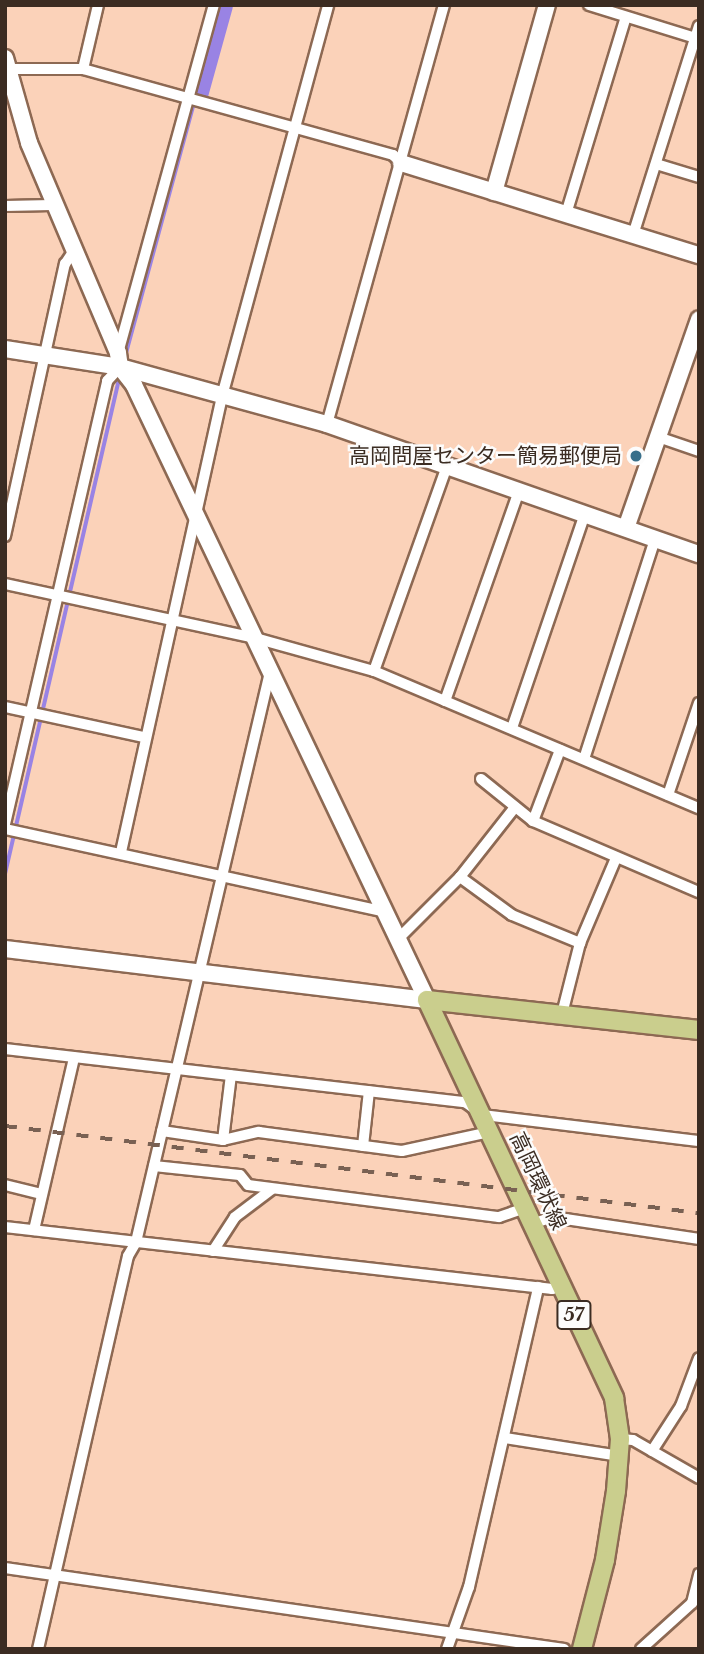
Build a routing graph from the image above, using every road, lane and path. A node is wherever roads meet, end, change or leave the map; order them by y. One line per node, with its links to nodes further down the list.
1 (98, 5): 11 (street)
2 (214, 5): 13 (street)
3 (328, 5): 14 (street)
4 (444, 5): 15 (street)
5 (547, 5): 18 (street)
6 (589, 5): 7 (street)
7 (626, 17): 9 (street); 21 (street)
8 (699, 26): 9 (street)
9 (697, 38): 16 (street)
10 (6, 64): 11 (street); 12 (street)
11 (83, 69): 13 (street)
12 (9, 94): 19 (street)
13 (192, 100): 14 (street); 29 (street)
14 (294, 129): 15 (street); 30 (street)
15 (401, 163): 18 (street); 31 (street)
16 (656, 164): 17 (street); 22 (street)
17 (699, 177)
18 (494, 192): 21 (street)
19 (52, 205): 20 (street); 23 (street)
20 (5, 206)
21 (566, 214): 22 (street)
22 (633, 235): 24 (street)
23 (75, 249): 28 (street); 29 (street)
24 (699, 255)
25 (699, 319): 27 (street)
26 (5, 349): 28 (street)
27 (694, 351): 32 (street)
28 (45, 356): 29 (street); 39 (street)
29 (123, 367): 30 (street); 36 (street); 43 (street)
30 (222, 396): 31 (street); 36 (street)
31 (327, 424): 34 (street)
32 (658, 437): 33 (street); 38 (street)
33 (699, 451)
34 (447, 466): 35 (street); 47 (street)
35 (519, 491): 37 (street); 48 (street)
36 (194, 509): 44 (street); 45 (street)
37 (585, 514): 38 (street); 52 (street)
38 (626, 528): 40 (street)
39 (5, 536)
40 (655, 539): 41 (street); 55 (street)
41 (699, 554)
42 (5, 584): 43 (street)
43 (59, 595): 44 (street); 51 (street)
44 (170, 622): 45 (street); 53 (street)
45 (255, 638): 46 (street); 47 (street)
46 (271, 669): 64 (street); 67 (street)
47 (374, 671): 48 (street)
48 (445, 701): 52 (street)
49 (699, 703): 57 (street)
50 (5, 707): 51 (street)
51 (32, 713): 53 (street); 61 (street)
52 (512, 728): 54 (street)
53 (144, 737): 62 (street)
54 (560, 750): 55 (street); 60 (street)
55 (584, 759): 57 (street)
56 (481, 779): 58 (street)
57 (667, 795): 59 (street)
58 (516, 807): 60 (street); 65 (street)
59 (699, 807)
60 (533, 821): 63 (street)
61 (6, 827): 62 (street)
62 (121, 852): 64 (street)
63 (615, 858): 66 (street); 69 (street)
64 (223, 877): 67 (street); 71 (street)
65 (460, 877): 68 (street); 69 (street)
66 (699, 892)
67 (385, 912): 68 (street)
68 (397, 940): 72 (street)
69 (580, 943): 73 (street)
70 (5, 949): 71 (street)
71 (200, 970): 72 (street); 77 (street)
72 (427, 1000): 73 (main road); 80 (main road, 高岡環状線 / 57)
73 (562, 1014): 74 (main road)
74 (699, 1030)
75 (5, 1049): 76 (street)
76 (74, 1058): 77 (street); 88 (street)
77 (176, 1069): 78 (street); 81 (street)
78 (231, 1076): 79 (street); 82 (street)
79 (369, 1091): 80 (street); 84 (street)
80 (486, 1123): 83 (street); 84 (street); 89 (main road, 高岡環状線 / 57)
81 (162, 1132): 82 (street); 85 (street)
82 (223, 1140): 84 (street)
83 (699, 1141)
84 (363, 1146)
85 (153, 1166): 87 (street); 93 (street)
86 (5, 1185): 88 (street)
87 (272, 1188): 89 (street); 94 (street)
88 (40, 1194): 91 (street)
89 (529, 1216): 92 (street); 95 (main road, 高岡環状線 / 57)
90 (5, 1227): 91 (street)
91 (34, 1230): 93 (street)
92 (699, 1239)
93 (136, 1242): 94 (street); 104 (street)
94 (213, 1251): 96 (street)
95 (561, 1285): 96 (street); 99 (main road, 高岡環状線 / 57)
96 (538, 1287): 98 (street)
97 (699, 1358): 100 (street)
98 (505, 1438): 99 (street); 105 (street)
99 (620, 1448): 100 (street); 109 (main road, 高岡環状線 / 57)
100 (652, 1451): 101 (street)
101 (699, 1478)
102 (5, 1568): 104 (street)
103 (699, 1574): 110 (street)
104 (55, 1576): 105 (street); 106 (street)
105 (454, 1635): 107 (street); 108 (street)
106 (38, 1649)
107 (447, 1649)
108 (565, 1649)
109 (582, 1649)
110 (641, 1649)

